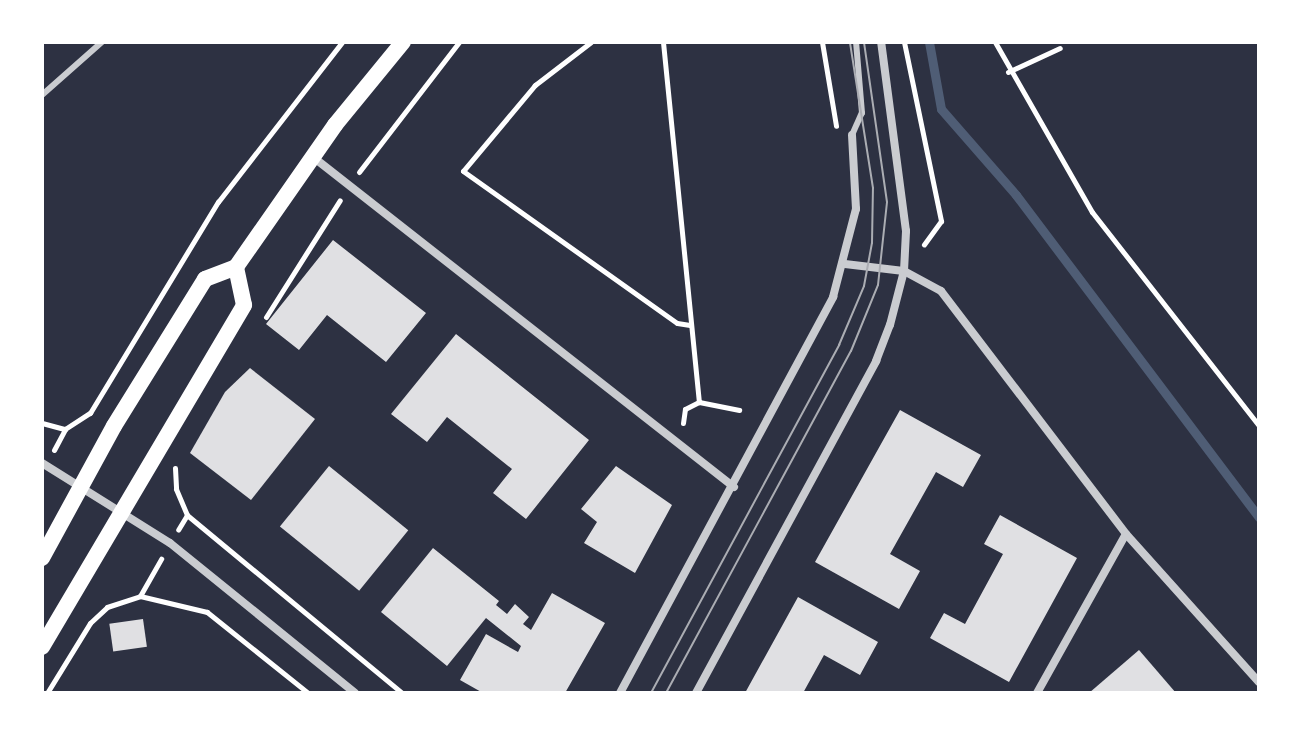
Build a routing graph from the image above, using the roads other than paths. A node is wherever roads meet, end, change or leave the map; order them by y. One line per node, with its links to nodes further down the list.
1 (102, 42): 5 (lane)
2 (403, 42): 7 (main road)
3 (856, 42): 6 (lane)
4 (881, 42): 10 (street)
5 (42, 95)
6 (852, 135): 8 (street)
7 (312, 156): 9 (main road); 13 (street)
8 (845, 264): 10 (street); 13 (street)
9 (236, 267): 12 (main road); 14 (main road)
10 (904, 271): 15 (street); 21 (street)
11 (42, 463): 12 (street)
12 (81, 486): 14 (street); 16 (main road)
13 (734, 487): 20 (street)
14 (122, 510): 17 (main road); 19 (street)
15 (1126, 534): 18 (street); 22 (street)
16 (42, 558)
17 (42, 647)
18 (1259, 682)
19 (355, 693)
20 (620, 693)
21 (696, 693)
22 (1037, 693)

